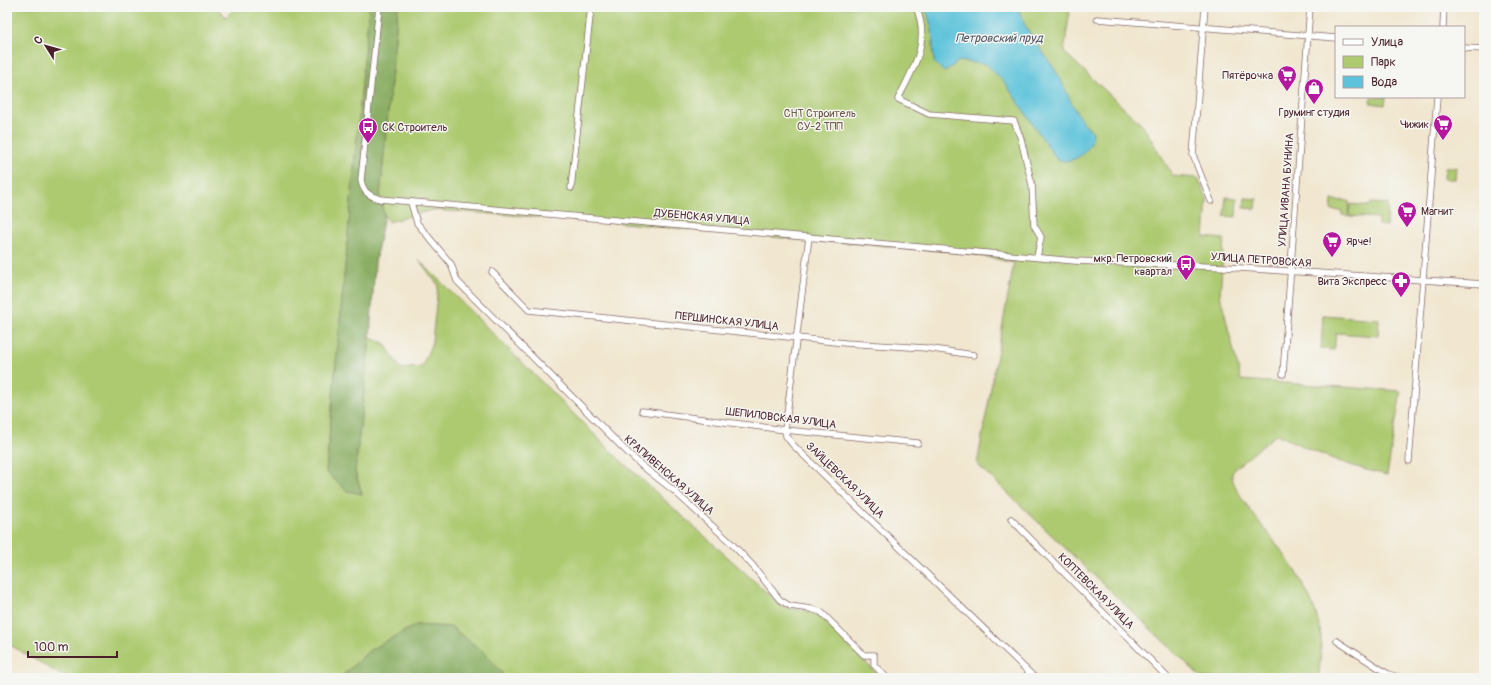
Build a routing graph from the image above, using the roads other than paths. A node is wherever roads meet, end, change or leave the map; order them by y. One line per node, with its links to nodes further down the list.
1 (379, 7): 17 (street, ДУБЕНСКАЯ УЛИЦА)
2 (591, 7): 15 (street)
3 (916, 7): 19 (street)
4 (1205, 7): 8 (street)
5 (1310, 7): 10 (street, УЛИЦА ИВАНА БУНИНА)
6 (1444, 7): 9 (street)
7 (1097, 19): 8 (street)
8 (1204, 26): 10 (street); 16 (street)
9 (1443, 26)
10 (1308, 36): 11 (street); 21 (street, УЛИЦА ИВАНА БУНИНА)
11 (1335, 38)
12 (1465, 48): 13 (street)
13 (1484, 49)
14 (1437, 98): 22 (street)
15 (571, 188)
16 (1211, 201)
17 (411, 203): 18 (street, ДУБЕНСКАЯ УЛИЦА); 33 (street, КРАПИВЕНСКАЯ УЛИЦА)
18 (810, 237): 19 (street, ДУБЕНСКАЯ УЛИЦА); 24 (street)
19 (1037, 256): 21 (street, УЛИЦА ПЕТРОВСКАЯ)
20 (492, 272): 24 (street, ПЕРШИНСКАЯ УЛИЦА)
21 (1289, 272): 22 (street, УЛИЦА ПЕТРОВСКАЯ); 26 (street, УЛИЦА ИВАНА БУНИНА)
22 (1423, 281): 23 (street, УЛИЦА ПЕТРОВСКАЯ); 30 (street)
23 (1484, 284)
24 (796, 338): 25 (street, ПЕРШИНСКАЯ УЛИЦА); 28 (street)
25 (974, 355)
26 (1283, 374)
27 (642, 411): 28 (street, ШЕПИЛОВСКАЯ УЛИЦА)
28 (785, 430): 29 (street, ШЕПИЛОВСКАЯ УЛИЦА); 34 (street, ЗАЙЦЕВСКАЯ УЛИЦА)
29 (918, 443)
30 (1409, 461)
31 (1011, 519): 35 (street, КОПТЕВСКАЯ УЛИЦА)
32 (1337, 641): 36 (street)
33 (887, 678)
34 (1035, 678)
35 (1168, 678)
36 (1402, 678)

